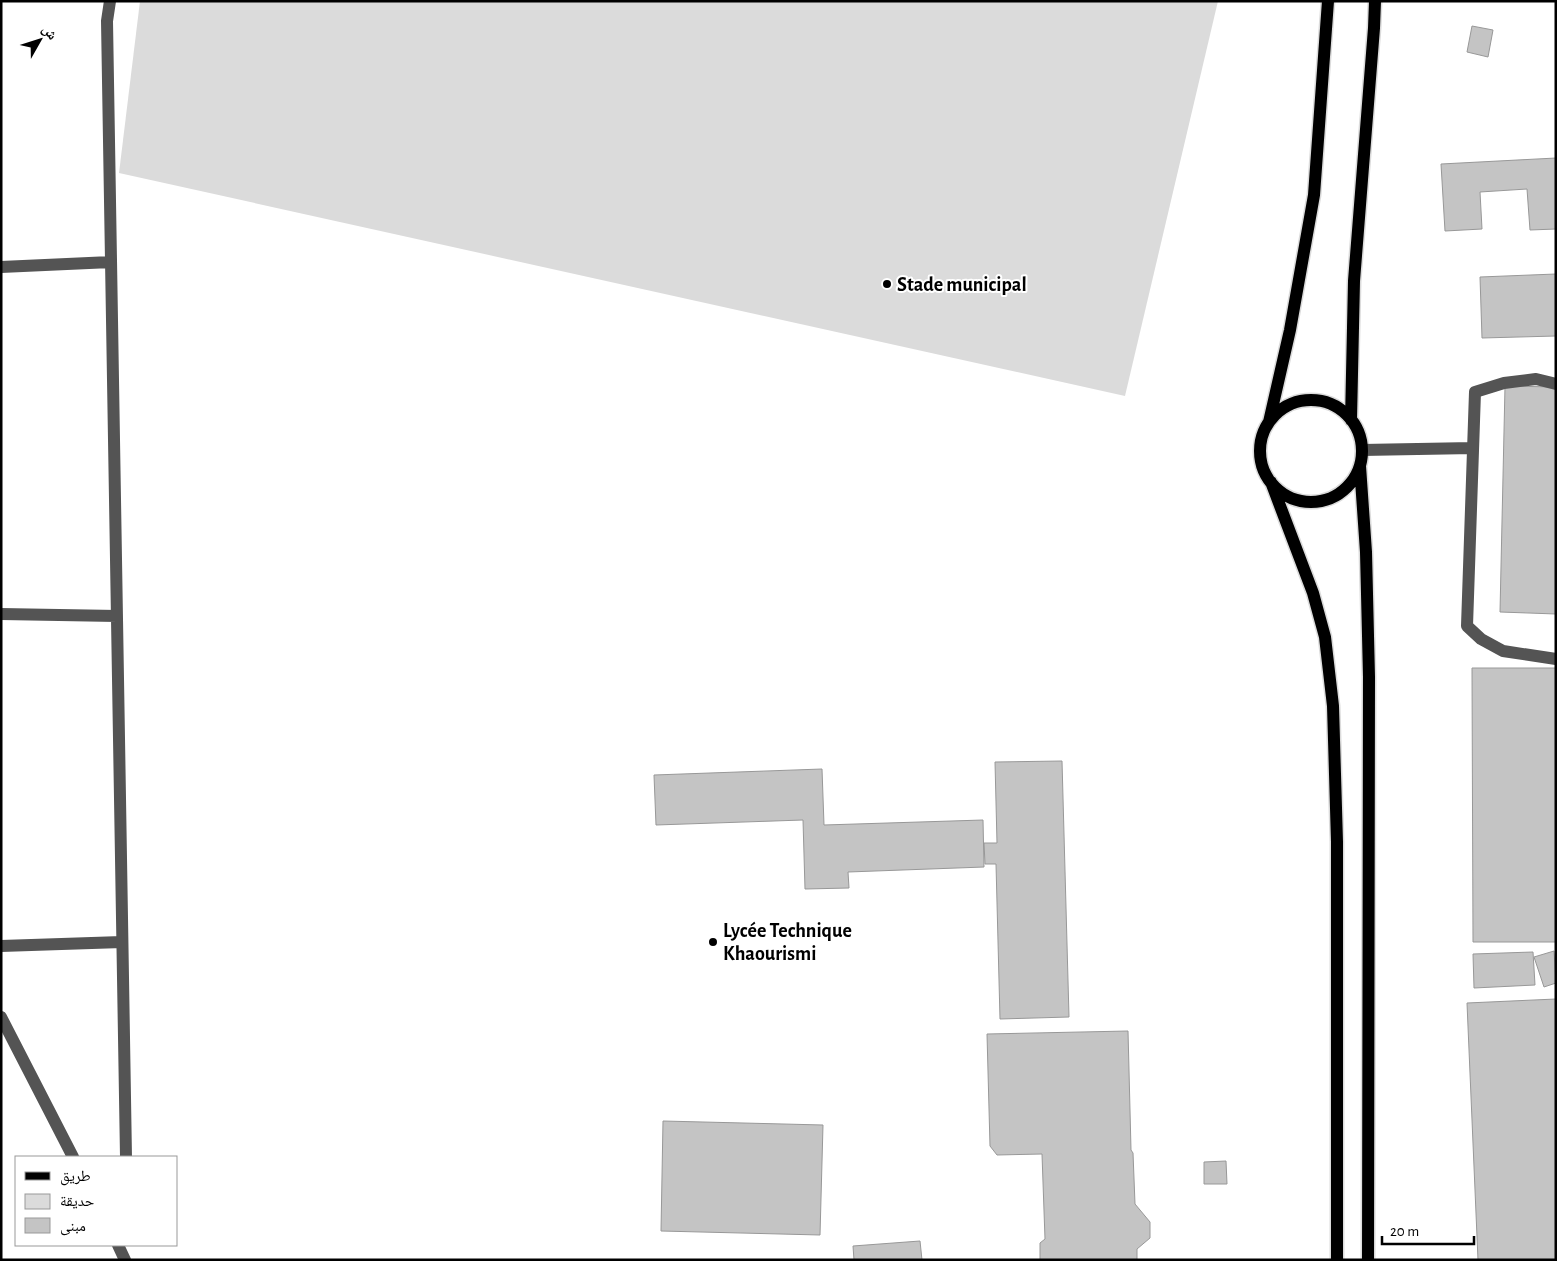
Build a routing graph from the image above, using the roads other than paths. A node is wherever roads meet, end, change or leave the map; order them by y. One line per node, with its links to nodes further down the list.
1 (110, 1): 4 (street)
2 (1328, 1): 8 (main road)
3 (1375, 1): 7 (main road)
4 (111, 262): 5 (street); 14 (street)
5 (1, 267)
6 (1556, 384): 9 (street)
7 (1351, 420): 8 (main road); 10 (main road)
8 (1269, 422): 12 (main road)
9 (1473, 448): 10 (street); 15 (street)
10 (1362, 450): 11 (main road)
11 (1360, 466): 12 (main road); 25 (main road)
12 (1271, 482): 24 (main road)
13 (1, 614): 14 (street)
14 (117, 616): 16 (street)
15 (1556, 659)
16 (122, 942): 17 (street); 20 (street)
17 (1, 946)
18 (1, 1017): 19 (street)
19 (72, 1156)
20 (126, 1156)
21 (119, 1246): 23 (street)
22 (127, 1246): 23 (street)
23 (126, 1260)
24 (1336, 1260)
25 (1368, 1260)

